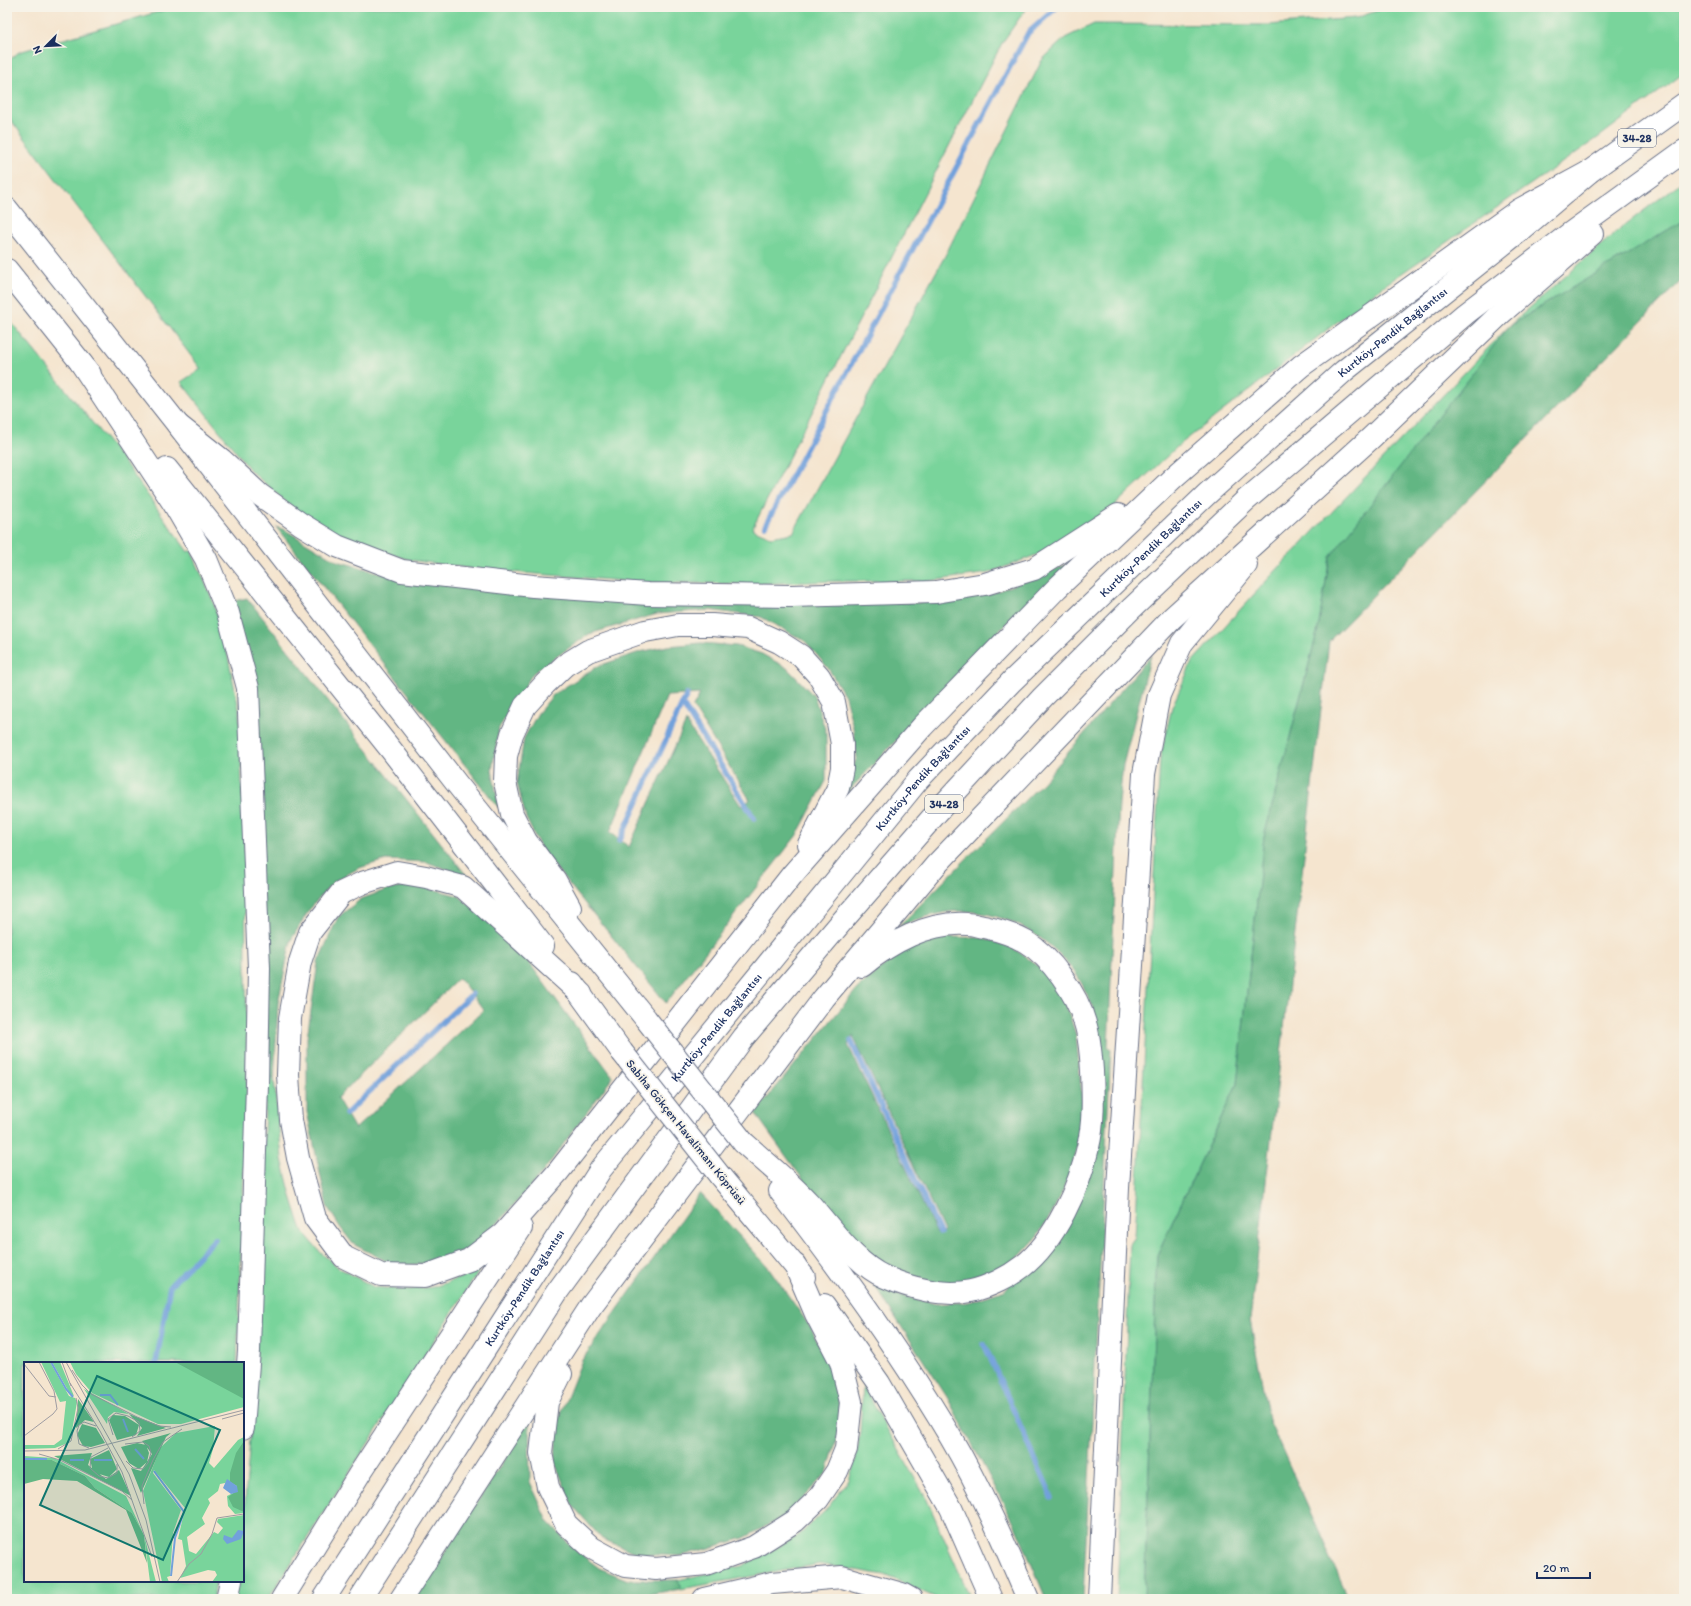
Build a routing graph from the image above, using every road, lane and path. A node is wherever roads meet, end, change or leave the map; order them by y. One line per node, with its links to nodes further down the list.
1 (1684, 104): 4 (highway, Kurtköy-Pendik Bağlantısı / 34-28)
2 (1684, 151): 24 (highway, 34-28)
3 (1684, 156): 10 (highway)
4 (1589, 172): 9 (highway); 23 (highway, Kurtköy-Pendik Bağlantısı / 34-28)
5 (7, 209): 8 (highway)
6 (7, 270): 7 (highway)
7 (81, 363): 13 (highway); 19 (highway)
8 (178, 425): 9 (highway); 12 (highway)
9 (1174, 477): 11 (highway)
10 (1298, 503): 14 (highway); 30 (highway)
11 (792, 875): 12 (highway); 16 (highway)
12 (610, 975): 15 (highway, bridge)
13 (581, 994): 16 (highway); 17 (highway, Sabiha Gökçen Havalimanı Köprüsü, bridge)
14 (824, 998): 15 (highway); 18 (highway)
15 (743, 1142): 29 (highway)
16 (558, 1172): 22 (highway)
17 (796, 1265): 18 (highway); 28 (highway)
18 (591, 1306): 25 (highway)
19 (244, 1414)
20 (231, 1582): 21 (highway)
21 (227, 1599)
22 (282, 1599)
23 (324, 1599)
24 (360, 1599)
25 (401, 1599)
26 (704, 1599): 27 (highway)
27 (911, 1599)
28 (991, 1599)
29 (1028, 1599)
30 (1099, 1599)

